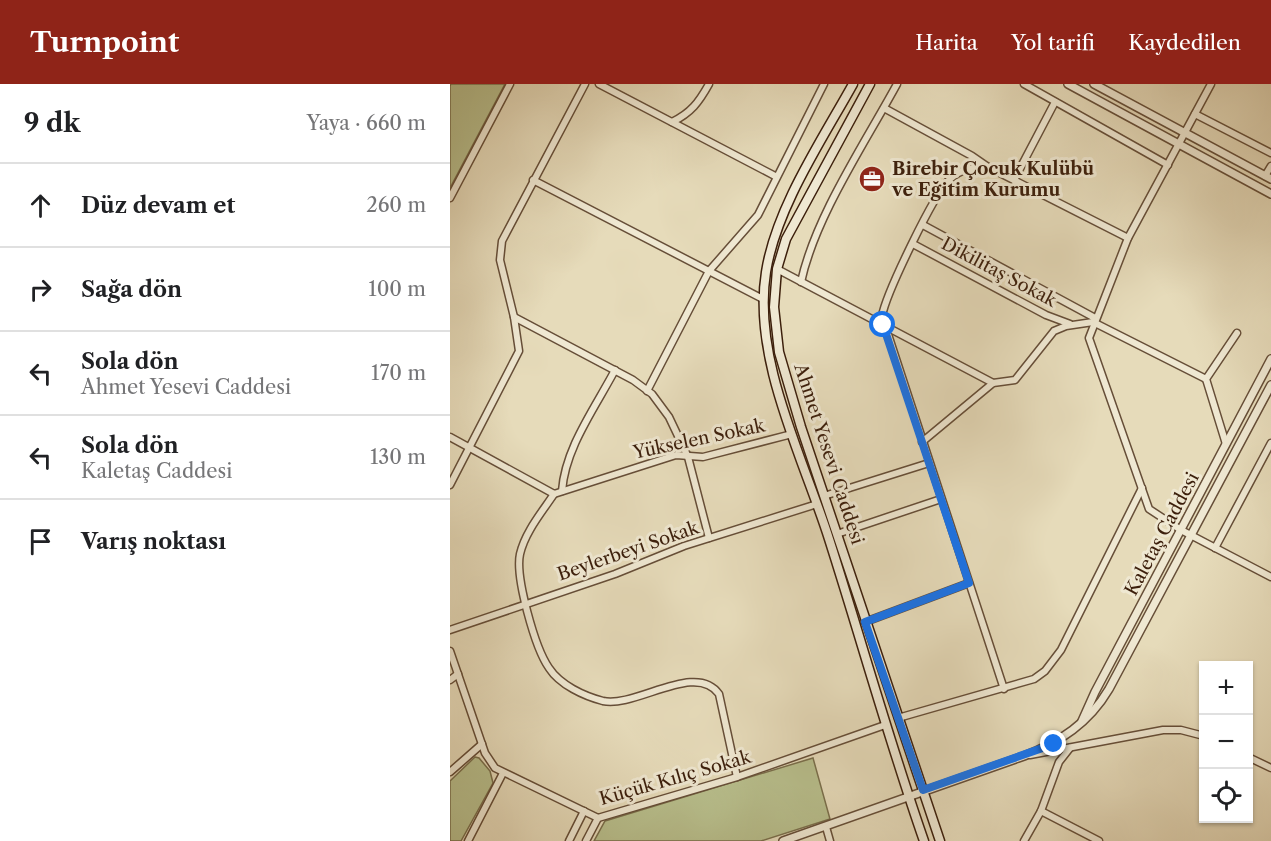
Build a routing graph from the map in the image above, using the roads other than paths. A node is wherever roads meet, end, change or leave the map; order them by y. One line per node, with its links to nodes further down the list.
1 (510, 84): 28 (street)
2 (585, 84): 25 (street)
3 (599, 84): 16 (street)
4 (709, 84): 16 (street)
5 (824, 84): 23 (street)
6 (853, 84): 35 (main road, Ahmet Yesevi Caddesi)
7 (870, 84): 32 (main road, Ahmet Yesevi Caddesi)
8 (897, 84): 14 (street)
9 (1024, 84): 13 (street)
10 (1068, 84): 18 (street)
11 (1094, 84): 17 (street)
12 (1211, 84): 15 (street)
13 (1055, 102): 20 (street); 26 (street)
14 (884, 108): 22 (street); 34 (street)
15 (1195, 114): 17 (street); 19 (street)
16 (672, 122): 23 (street)
17 (1185, 133): 18 (street); 24 (street)
18 (1179, 143): 20 (street); 27 (street)
19 (1271, 153)
20 (1168, 165): 30 (street)
21 (1271, 166): 24 (street)
22 (988, 167): 26 (street); 29 (street)
23 (775, 176): 33 (street)
24 (1268, 177)
25 (533, 180): 33 (street); 36 (street)
26 (1014, 180): 30 (street)
27 (1271, 194)
28 (450, 198)
29 (923, 225): 31 (street); 37 (street)
30 (1128, 238): 37 (street)
31 (913, 244): 38 (street); 39 (street, Dikilitaş Sokak)
32 (777, 269): 34 (street); 59 (main road, Ahmet Yesevi Caddesi)
33 (709, 271): 35 (street); 46 (street)
34 (801, 282): 38 (street)
35 (763, 299): 47 (main road, Ahmet Yesevi Caddesi)
36 (514, 317): 42 (street); 52 (street)
37 (1094, 320): 39 (street); 43 (street); 56 (street)
38 (883, 325): 44 (street); 49 (street)
39 (1073, 325): 44 (street)
40 (1237, 333): 43 (street)
41 (1271, 359): 51 (street, Kaletaş Caddesi)
42 (615, 370): 46 (street); 57 (street)
43 (1206, 379): 51 (street)
44 (993, 383): 49 (street)
45 (1271, 385): 64 (street, Kaletaş Caddesi)
46 (647, 391): 53 (street)
47 (792, 434): 53 (street, Yükselen Sokak); 61 (main road, Ahmet Yesevi Caddesi)
48 (450, 437): 52 (street)
49 (922, 442): 54 (street)
50 (1271, 443): 66 (street)
51 (1226, 444): 62 (street, Kaletaş Caddesi)
52 (471, 448): 55 (street); 58 (street)
53 (688, 457): 57 (street, Yükselen Sokak); 65 (street)
54 (929, 463): 59 (street); 60 (street)
55 (450, 485)
56 (1142, 488): 62 (street); 75 (street)
57 (562, 491): 58 (street, Yükselen Sokak)
58 (554, 494): 69 (street)
59 (824, 496): 63 (main road, Ahmet Yesevi Caddesi)
60 (941, 499): 63 (street); 68 (street)
61 (817, 504): 65 (street, Beylerbeyi Sokak); 78 (main road, Ahmet Yesevi Caddesi)
62 (1181, 530): 64 (street); 77 (street, Kaletaş Caddesi)
63 (837, 534): 70 (main road, Ahmet Yesevi Caddesi)
64 (1191, 536): 66 (street); 77 (street, Kaletaş Caddesi)
65 (709, 538): 69 (street, Beylerbeyi Sokak)
66 (1215, 548): 67 (street)
67 (1271, 577)
68 (969, 583): 70 (street); 75 (street)
69 (526, 604): 71 (street, Beylerbeyi Sokak); 87 (street)
70 (865, 622): 76 (main road, Ahmet Yesevi Caddesi)
71 (450, 630)
72 (450, 651): 73 (street, Küçük Kılıç Sokak)
73 (458, 674): 74 (street); 80 (street, Küçük Kılıç Sokak)
74 (450, 680)
75 (1004, 689): 76 (street)
76 (898, 718): 88 (main road, Ahmet Yesevi Caddesi)
77 (1081, 723): 82 (street, Kaletaş Caddesi)
78 (885, 724): 87 (street, Küçük Kılıç Sokak); 89 (main road, Ahmet Yesevi Caddesi)
79 (1199, 735): 81 (street)
80 (482, 744): 85 (street); 86 (street, Küçük Kılıç Sokak)
81 (1070, 748): 82 (street); 91 (street)
82 (1024, 756): 88 (street, Kaletaş Caddesi)
83 (1253, 759): 84 (street)
84 (1271, 768)
85 (450, 772)
86 (503, 773): 90 (street, Küçük Kılıç Sokak); 94 (street)
87 (737, 777): 92 (street, Küçük Kılıç Sokak)
88 (923, 790): 89 (street, Kaletaş Caddesi); 100 (main road, Ahmet Yesevi Caddesi)
89 (909, 797): 93 (street, Kaletaş Caddesi); 99 (main road, Ahmet Yesevi Caddesi)
90 (584, 811): 92 (street, Küçük Kılıç Sokak); 95 (street)
91 (1041, 811): 101 (street); 102 (street)
92 (598, 818): 96 (street)
93 (826, 827): 97 (street, Kaletaş Caddesi); 98 (street)
94 (468, 841)
95 (569, 841)
96 (586, 841)
97 (783, 841)
98 (830, 841)
99 (924, 841)
100 (939, 841)
101 (1024, 841)
102 (1099, 841)

